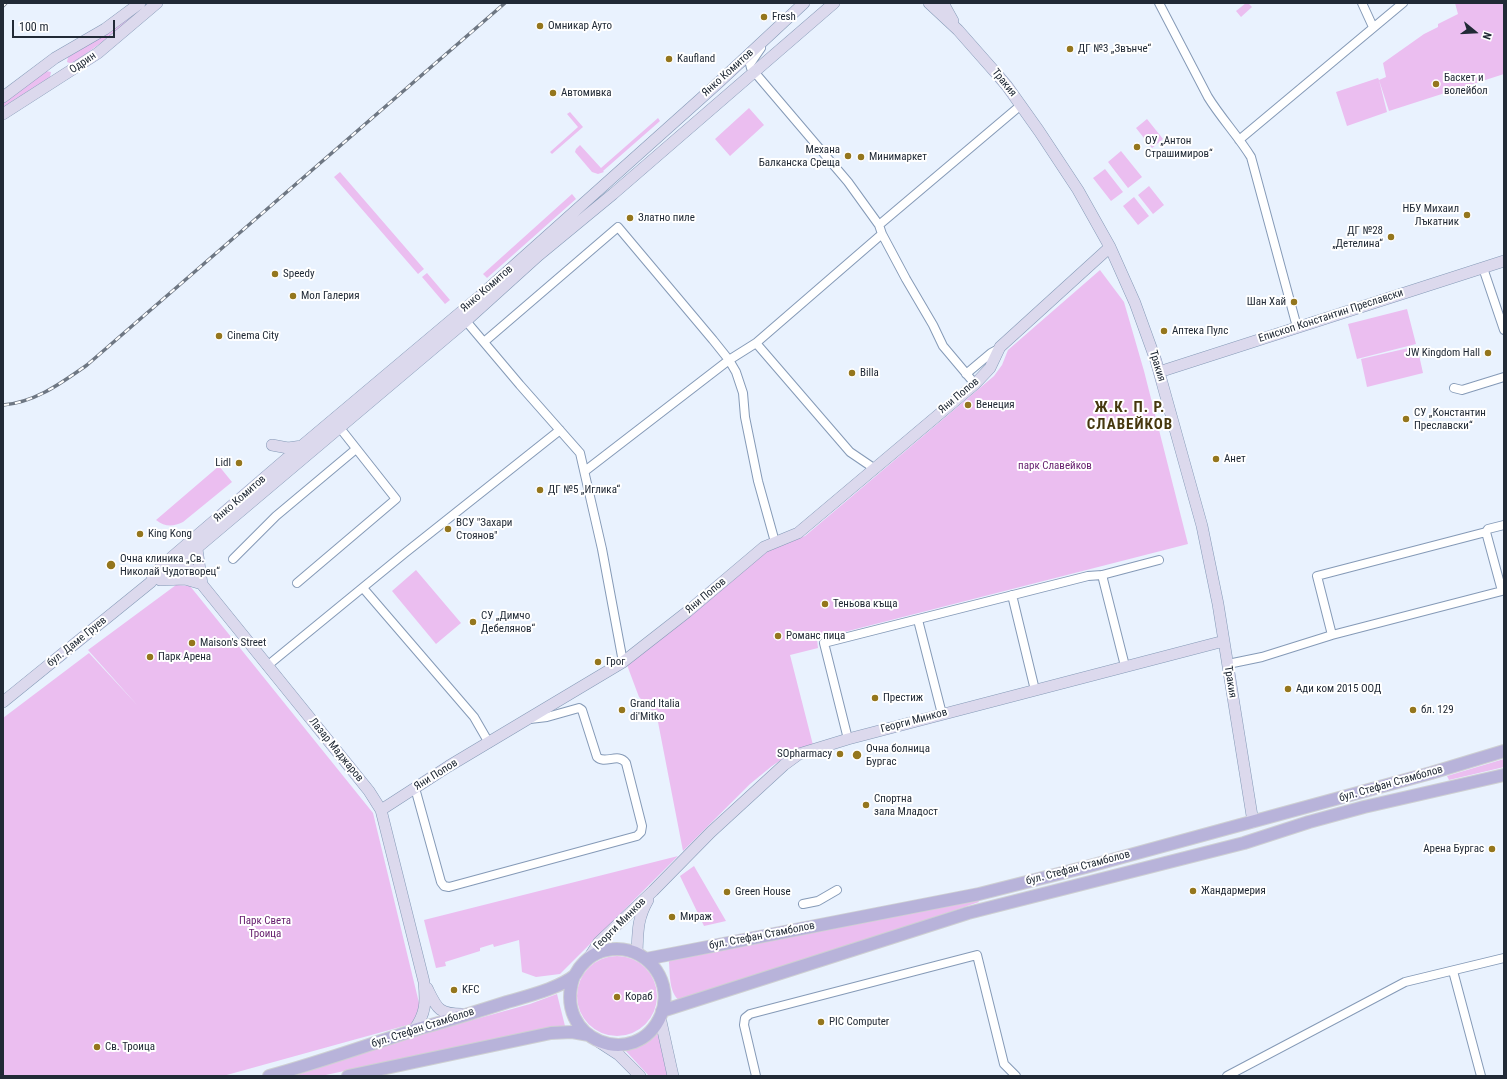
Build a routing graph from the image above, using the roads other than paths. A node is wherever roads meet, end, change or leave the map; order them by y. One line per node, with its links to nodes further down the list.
1 (140, 3): 15 (main road, Одрин)
2 (157, 3): 17 (main road, Одрин)
3 (804, 3): 10 (main road, Янко Комитов)
4 (834, 3): 13 (main road, Янко Комитов)
5 (929, 3): 12 (main road, Тракия)
6 (943, 3): 12 (main road, Тракия)
7 (1159, 3): 23 (street)
8 (1362, 3): 11 (street)
9 (1403, 3): 11 (street)
10 (791, 15): 13 (main road); 14 (main road, Янко Комитов)
11 (1374, 28): 23 (street)
12 (958, 30): 21 (main road, Тракия)
13 (801, 32): 18 (main road, Янко Комитов)
14 (763, 42): 18 (street, Янко Комитов); 43 (main road, Янко Комитов)
15 (66, 52): 16 (main road, Одрин); 17 (main road)
16 (44, 66): 19 (main road); 20 (main road, Одрин)
17 (75, 68): 19 (main road, Одрин)
18 (755, 72): 24 (street); 28 (main road, Янко Комитов)
19 (54, 82): 22 (main road, Одрин)
20 (3, 96)
21 (1021, 105): 24 (street); 25 (main road, Тракия)
22 (3, 114)
23 (1239, 140): 29 (street)
24 (881, 229): 32 (street); 36 (street)
25 (1110, 247): 33 (main road, Яни Попов); 35 (main road, Тракия)
26 (1504, 261): 27 (main road, Епископ Константин Преславски)
27 (1483, 268): 29 (main road, Епископ Константин Преславски); 30 (street)
28 (466, 321): 31 (street); 40 (main road, Янко Комитов)
29 (1297, 327): 35 (main road, Епископ Константин Преславски)
30 (1504, 330)
31 (484, 342): 34 (street); 41 (street)
32 (756, 343): 34 (street); 46 (street)
33 (1000, 347): 36 (street, Яни Попов); 38 (main road, Яни Попов)
34 (729, 360): 47 (street); 51 (street)
35 (1159, 372): 64 (main road, Тракия)
36 (966, 374): 38 (street)
37 (1504, 377): 39 (street)
38 (974, 384): 46 (main road, Яни Попов)
39 (1454, 388)
40 (340, 428): 44 (street); 45 (main road, Янко Комитов)
41 (560, 430): 47 (street); 60 (street)
42 (272, 445): 43 (main road)
43 (302, 446): 45 (main road, Янко Комитов)
44 (356, 449): 54 (street); 58 (street)
45 (288, 464): 49 (main road, Янко Комитов); 52 (main road, Янко Комитов)
46 (875, 469): 51 (main road, Яни Попов)
47 (585, 471): 65 (street)
48 (1504, 525): 50 (street)
49 (204, 530): 53 (main road, бул. Даме Груев)
50 (1486, 532): 63 (street); 63 (street)
51 (775, 542): 65 (main road, Яни Попов)
52 (197, 549): 53 (main road, бул. Даме Груев); 59 (main road)
53 (180, 557): 57 (main road, бул. Даме Груев); 59 (main road, Лазар Маджаров)
54 (233, 559)
55 (1159, 560): 56 (street)
56 (1102, 575): 61 (street); 68 (street)
57 (156, 581): 59 (main road); 70 (main road, бул. Даме Груев)
58 (297, 582)
59 (202, 584): 67 (main road, Лазар Маджаров)
60 (363, 588): 67 (street); 74 (street)
61 (1012, 596): 62 (street); 69 (street)
62 (918, 620): 71 (street); 73 (street)
63 (1332, 635): 66 (street)
64 (1224, 641): 66 (main road, Тракия); 68 (main road, Георги Минков)
65 (624, 662): 72 (main road, Яни Попов)
66 (1228, 664): 79 (main road, Тракия)
67 (268, 666): 78 (main road, Лазар Маджаров)
68 (1124, 666): 69 (main road, Георги Минков)
69 (1035, 690): 71 (main road, Георги Минков)
70 (3, 702)
71 (942, 714): 73 (main road, Георги Минков)
72 (528, 719): 74 (main road, Яни Попов); 77 (street)
73 (848, 738): 81 (main road, Георги Минков)
74 (489, 743): 77 (main road, Яни Попов)
75 (1504, 751): 79 (main road, бул. Стефан Стамболов)
76 (1504, 775): 80 (main road, бул. Стефан Стамболов)
77 (415, 788): 78 (main road, Яни Попов)
78 (381, 810): 89 (main road, Лазар Маджаров)
79 (1253, 822): 80 (main road); 84 (main road, бул. Стефан Стамболов)
80 (1160, 863): 91 (main road, бул. Стефан Стамболов)
81 (653, 890): 84 (main road, Георги Минков); 85 (main road, Георги Минков)
82 (837, 890): 83 (street)
83 (803, 904)
84 (641, 956): 85 (main road); 91 (main road)
85 (589, 958): 88 (main road)
86 (1504, 958): 87 (street)
87 (1453, 971): 100 (street); 101 (street)
88 (574, 976): 90 (main road, бул. Стефан Стамболов); 93 (main road)
89 (424, 982): 90 (main road, Лазар Маджаров); 92 (main road, Лазар Маджаров)
90 (469, 1014): 92 (main road, бул. Стефан Стамболов)
91 (661, 1014): 93 (main road); 97 (main road)
92 (414, 1030): 94 (main road, бул. Стефан Стамболов)
93 (593, 1038): 95 (main road); 96 (main road)
94 (269, 1076)
95 (348, 1076)
96 (640, 1076)
97 (674, 1076)
98 (756, 1076): 99 (street)
99 (1016, 1076)
100 (1227, 1076)
101 (1481, 1076)

